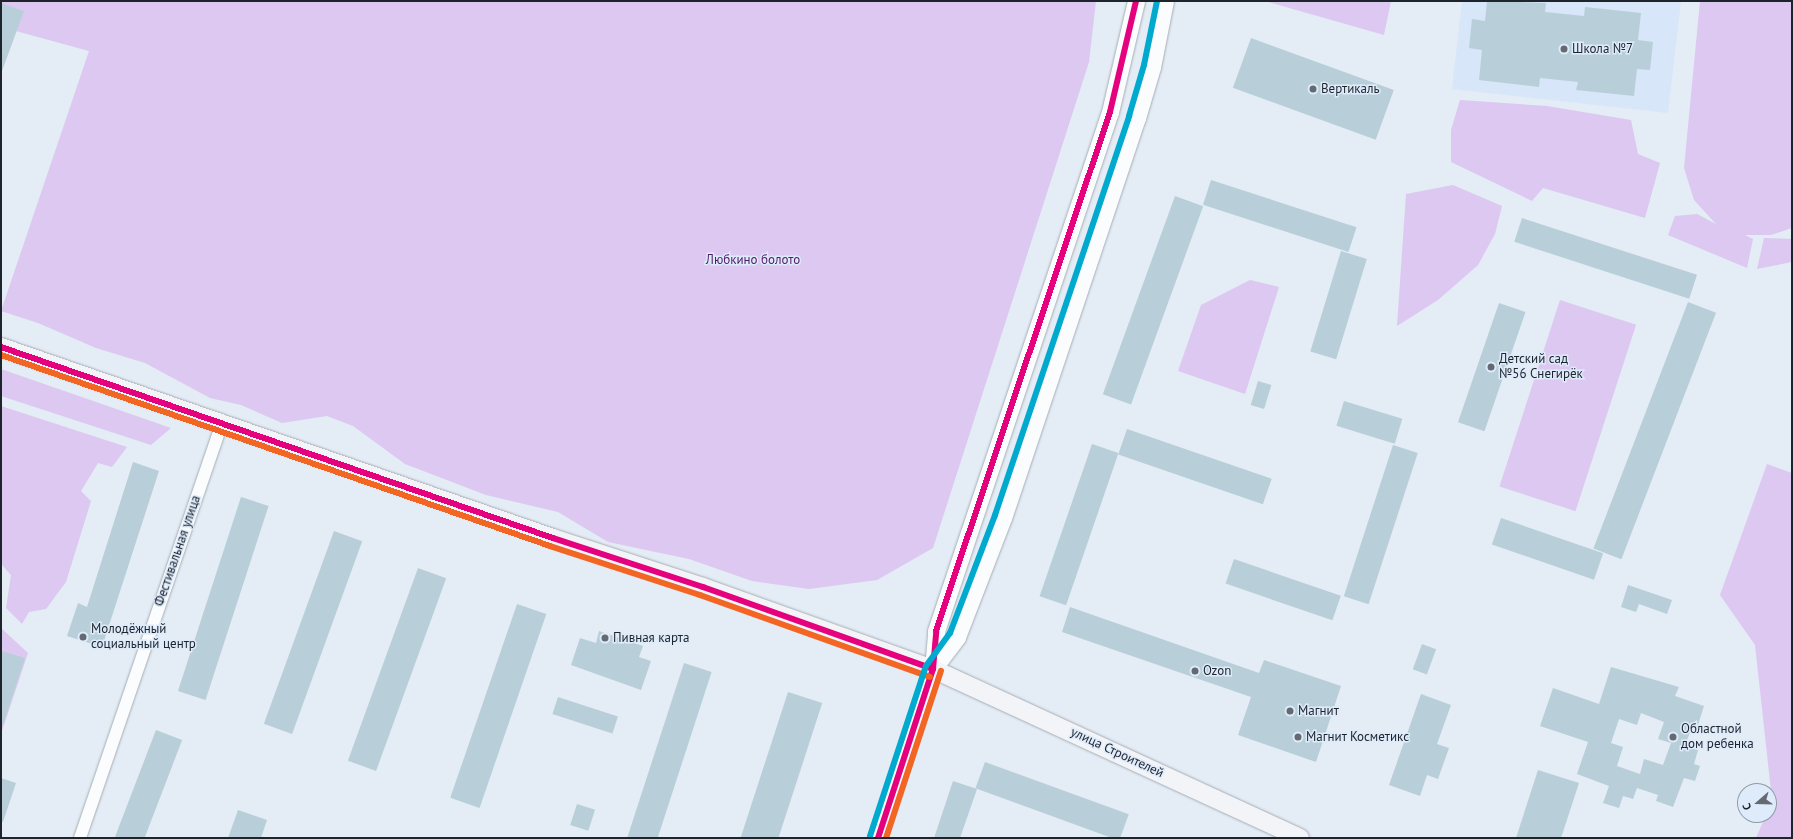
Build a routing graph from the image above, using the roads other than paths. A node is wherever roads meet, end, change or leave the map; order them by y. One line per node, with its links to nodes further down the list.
1 (1136, 1): 5 (main road)
2 (1165, 1): 5 (main road)
3 (1, 347): 4 (main road, улица Строителей)
4 (222, 423): 5 (main road, улица Строителей); 6 (street, Фестивальная улица)
5 (933, 669): 7 (street); 8 (main road, улица Строителей)
6 (80, 838)
7 (878, 838)
8 (1300, 838)

